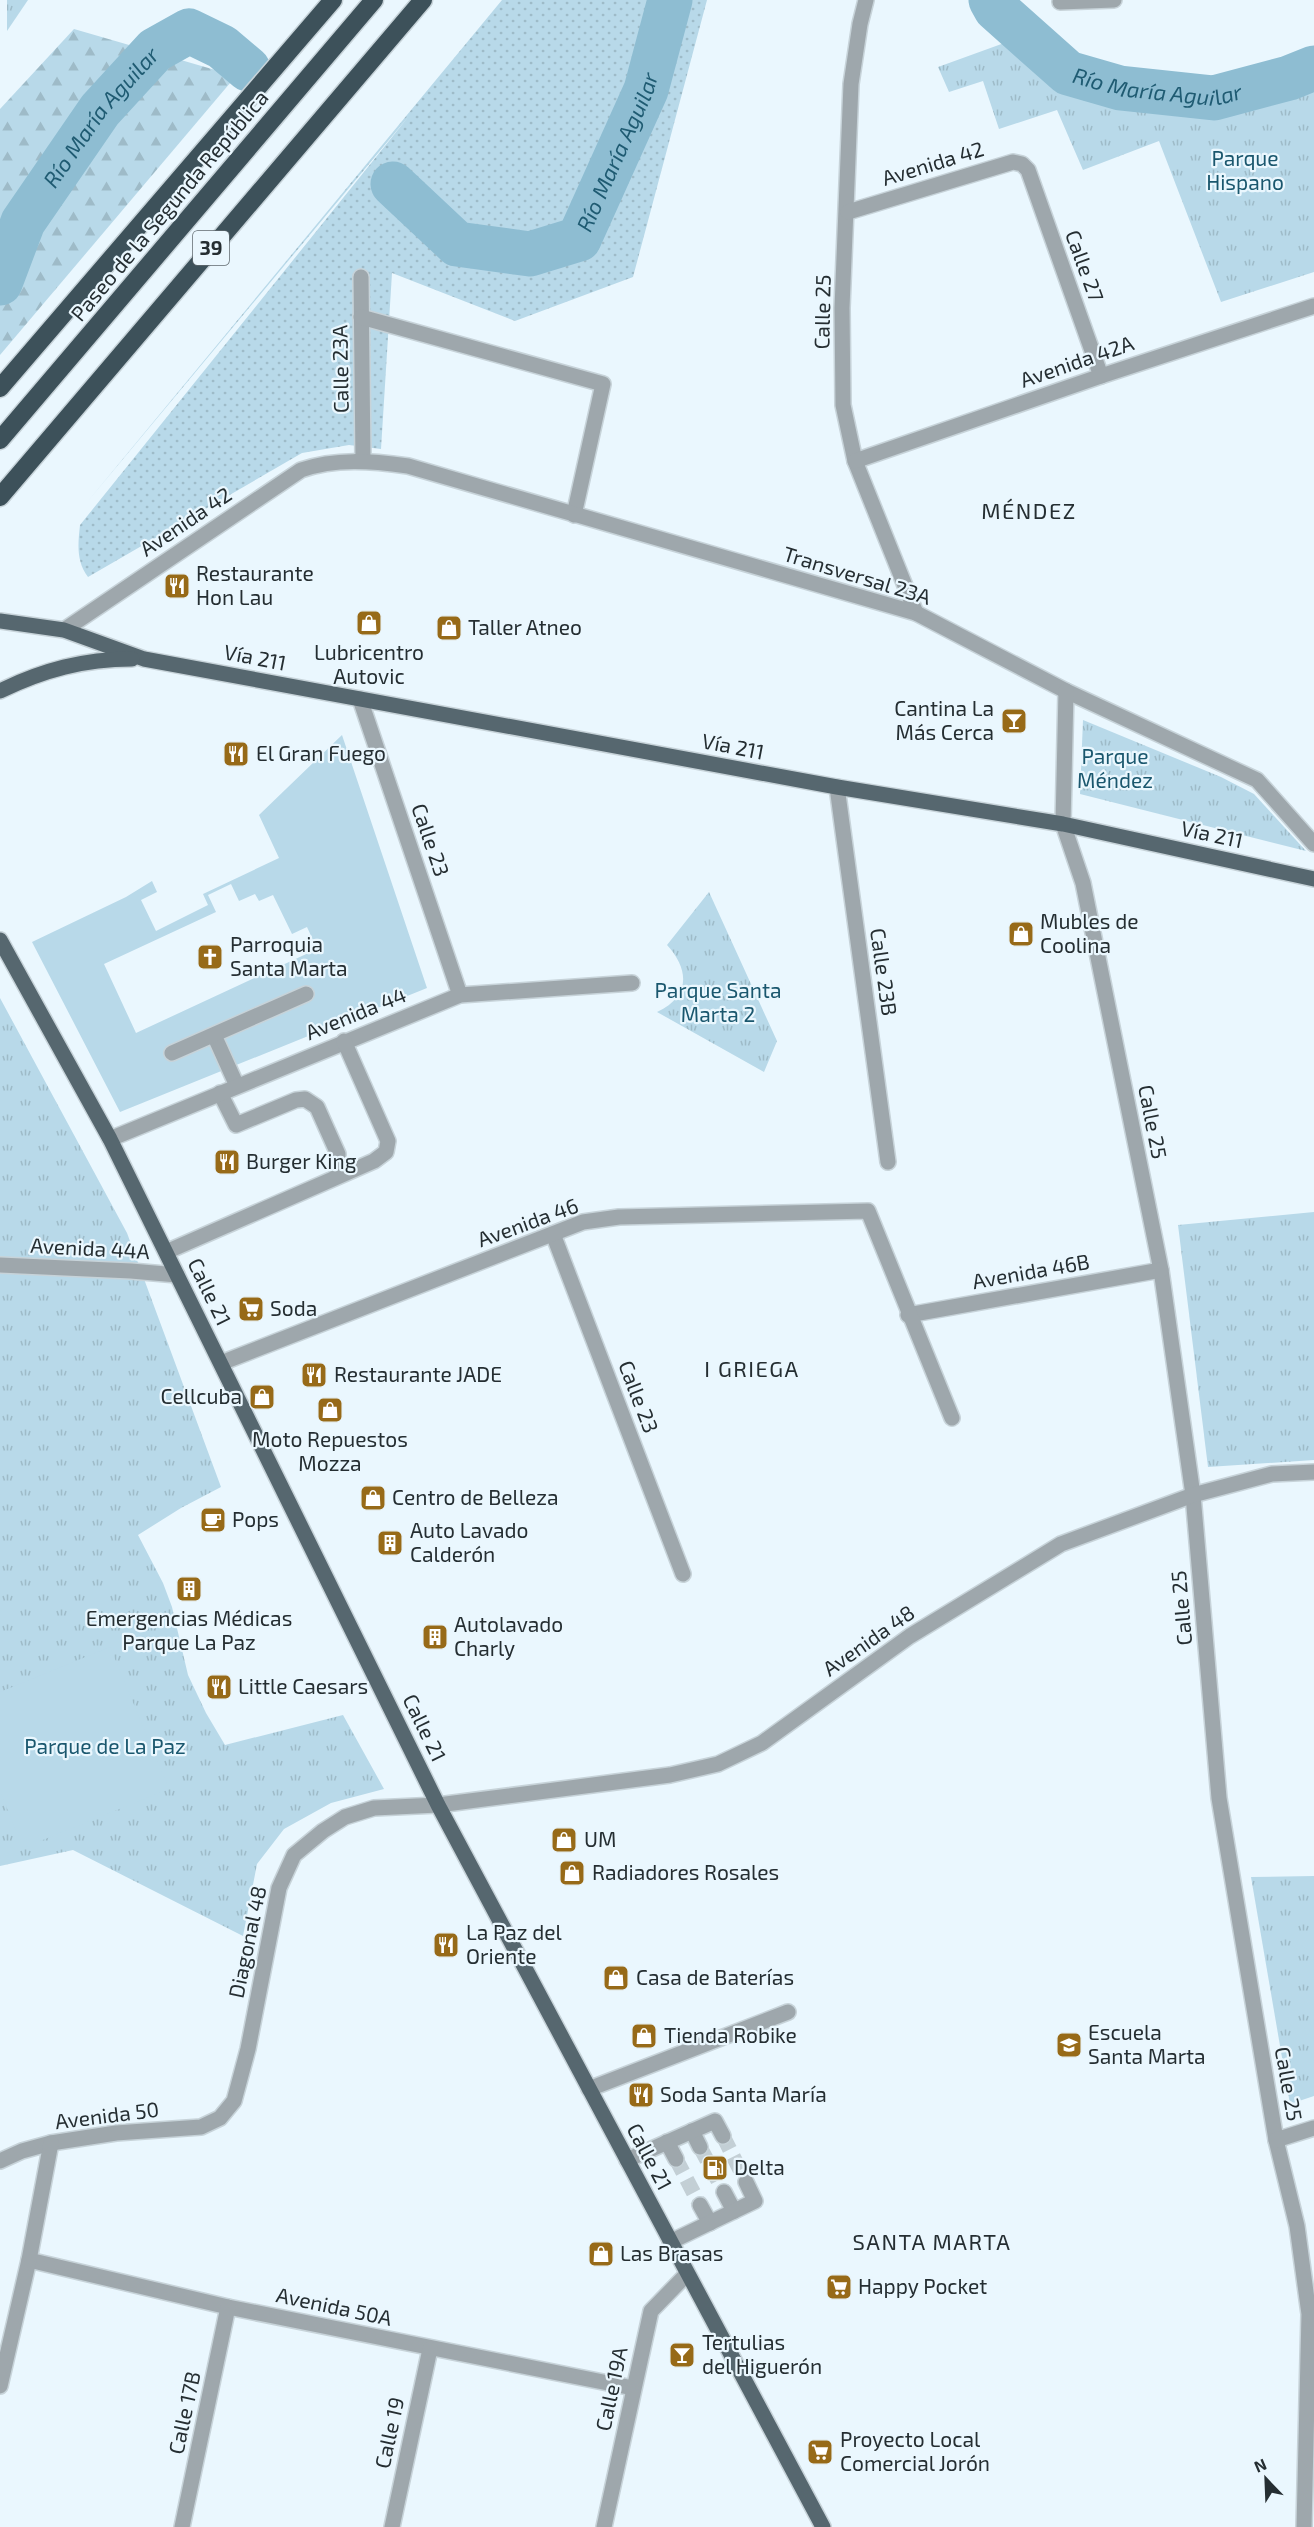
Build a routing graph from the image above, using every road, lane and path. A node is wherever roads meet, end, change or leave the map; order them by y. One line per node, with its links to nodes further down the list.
1 (333, 0): 13 (highway)
2 (374, 0): 14 (highway, Paseo de la Segunda República / 39)
3 (423, 0): 18 (highway, 39)
4 (867, 0): 8 (street, Calle 25)
5 (1114, 0): 6 (street)
6 (1060, 2)
7 (1028, 170): 8 (street, Avenida 42); 12 (street, Calle 27)
8 (848, 212): 16 (street, Calle 25)
9 (361, 277): 11 (street, Calle 23A)
10 (1314, 306): 12 (street, Avenida 42A)
11 (361, 317): 15 (street, Calle 23A); 19 (street)
12 (1101, 376): 16 (street, Avenida 42A)
13 (0, 388)
14 (0, 440)
15 (363, 461): 17 (street, Transversal 23A); 19 (street, Transversal 23A)
16 (855, 461): 20 (street, Calle 25)
17 (338, 462): 22 (street, Avenida 42)
18 (0, 496)
19 (574, 515): 20 (street, Transversal 23A)
20 (916, 613): 24 (street, Transversal 23A)
21 (0, 621): 22 (main road, Vía 211)
22 (64, 630): 23 (main road, Vía 211)
23 (144, 659): 25 (main road, Vía 211); 26 (main road, Vía 211)
24 (1066, 691): 28 (street, Calle 25); 29 (street, Transversal 23A)
25 (0, 692)
26 (360, 699): 27 (main road, Vía 211); 34 (street, Calle 23)
27 (837, 787): 28 (main road, Vía 211); 41 (street, Calle 23B)
28 (1063, 825): 30 (main road, Vía 211); 46 (street, Calle 25)
29 (1314, 844)
30 (1314, 879)
31 (0, 940): 40 (main road, Calle 21)
32 (632, 983): 34 (street, Avenida 44)
33 (306, 994): 35 (street)
34 (460, 995): 36 (street, Avenida 44)
35 (214, 1035): 37 (street); 38 (street)
36 (344, 1041): 38 (street, Avenida 44); 42 (street)
37 (172, 1053)
38 (237, 1086): 39 (street, Avenida 44)
39 (220, 1093): 40 (street, Avenida 44); 42 (street)
40 (110, 1139): 44 (main road, Calle 21)
41 (888, 1162)
42 (337, 1176): 44 (street)
43 (553, 1234): 48 (street, Avenida 46); 49 (street, Avenida 46); 53 (street, Calle 23)
44 (166, 1252): 47 (main road, Calle 21)
45 (0, 1265): 47 (street, Avenida 44A)
46 (1161, 1270): 48 (street, Avenida 46B); 52 (street, Calle 25)
47 (177, 1275): 49 (main road, Calle 21)
48 (908, 1315): 50 (street)
49 (221, 1364): 54 (main road, Calle 21)
50 (952, 1418)
51 (1314, 1472): 52 (street, Avenida 48)
52 (1193, 1494): 54 (street, Avenida 48); 61 (street, Calle 25)
53 (683, 1574)
54 (438, 1805): 56 (main road, Calle 21); 57 (street, Diagonal 48)
55 (788, 2012): 56 (street)
56 (589, 2089): 66 (main road, Calle 21)
57 (220, 2118): 63 (street, Avenida 50)
58 (1314, 2128): 61 (street)
59 (692, 2131): 60 (street); 62 (street); 64 (street)
60 (723, 2136)
61 (1276, 2140): 78 (street, Calle 25)
62 (667, 2142): 65 (street); 66 (street)
63 (51, 2143): 67 (street, Avenida 50); 74 (street)
64 (700, 2147)
65 (676, 2159)
66 (627, 2160): 73 (main road, Calle 21)
67 (0, 2161)
68 (746, 2182): 71 (street)
69 (724, 2192): 71 (street)
70 (700, 2205): 72 (street)
71 (734, 2211): 72 (street)
72 (710, 2223): 73 (street)
73 (670, 2242): 75 (main road, Calle 21)
74 (29, 2260): 76 (street, Avenida 50A); 79 (street)
75 (687, 2274): 80 (street, Calle 19A); 84 (main road, Calle 21)
76 (228, 2307): 77 (street, Avenida 50A); 81 (street, Calle 17B)
77 (430, 2349): 80 (street, Avenida 50A); 82 (street, Calle 19)
78 (1311, 2375): 85 (street, Calle 25)
79 (0, 2386)
80 (633, 2388): 83 (street, Calle 19A)
81 (182, 2527)
82 (392, 2527)
83 (604, 2527)
84 (823, 2527)
85 (1304, 2527)

